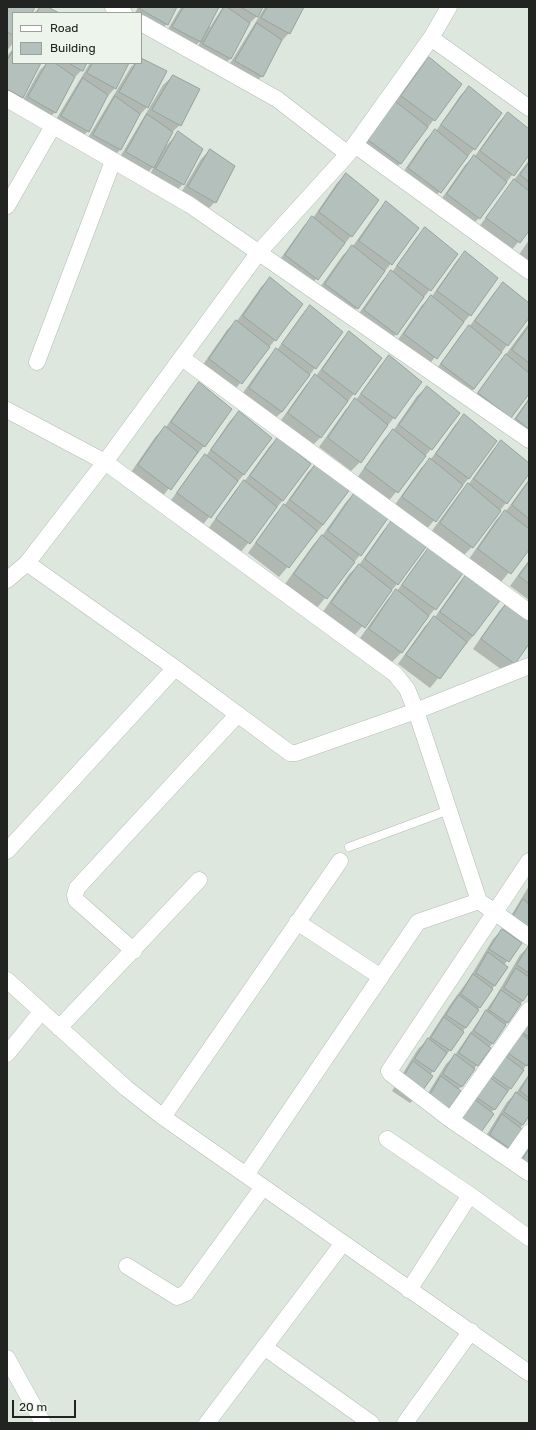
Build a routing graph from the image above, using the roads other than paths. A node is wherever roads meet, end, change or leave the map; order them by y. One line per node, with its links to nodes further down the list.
1 (113, 7): 3 (street)
2 (450, 7): 5 (street)
3 (122, 12)
4 (142, 24): 9 (street)
5 (431, 38): 7 (street); 9 (street)
6 (7, 99): 8 (street)
7 (529, 108)
8 (53, 126): 10 (street); 11 (street)
9 (352, 149): 12 (street); 13 (street)
10 (113, 161): 12 (street); 15 (street)
11 (7, 206)
12 (259, 252): 14 (street); 17 (street)
13 (529, 270)
14 (182, 358): 18 (street); 21 (street)
15 (37, 362)
16 (7, 410): 18 (street)
17 (529, 440)
18 (105, 462): 19 (street); 24 (street)
19 (27, 563): 20 (street); 23 (street)
20 (7, 580)
21 (529, 612)
22 (529, 666): 24 (street)
23 (175, 668): 25 (street); 28 (street)
24 (416, 711): 25 (street); 26 (street)
25 (238, 714): 36 (street)
26 (449, 810): 27 (lane); 32 (street)
27 (349, 847)
28 (7, 851)
29 (340, 861): 34 (street)
30 (529, 861): 33 (street)
31 (199, 880): 36 (street)
32 (480, 901): 33 (street); 37 (street)
33 (494, 913): 35 (street); 44 (street)
34 (297, 922): 37 (street); 43 (street)
35 (529, 937)
36 (134, 951): 41 (street)
37 (381, 977): 49 (street)
38 (7, 980): 40 (street)
39 (529, 1010): 44 (street)
40 (41, 1012): 41 (street); 42 (street)
41 (58, 1028): 43 (street)
42 (7, 1054)
43 (163, 1117): 49 (street)
44 (451, 1120): 47 (street)
45 (529, 1133): 47 (street)
46 (387, 1139): 51 (street)
47 (510, 1160): 48 (street)
48 (529, 1173)
49 (246, 1175): 50 (street)
50 (263, 1187): 53 (street); 54 (street)
51 (470, 1195): 52 (street); 55 (street)
52 (529, 1238)
53 (343, 1243): 55 (street); 57 (street)
54 (127, 1266)
55 (409, 1290): 56 (street)
56 (471, 1331): 59 (street); 63 (street)
57 (264, 1347): 61 (street); 62 (street)
58 (7, 1358): 60 (street)
59 (529, 1373)
60 (43, 1423)
61 (207, 1423)
62 (371, 1423)
63 (405, 1423)

